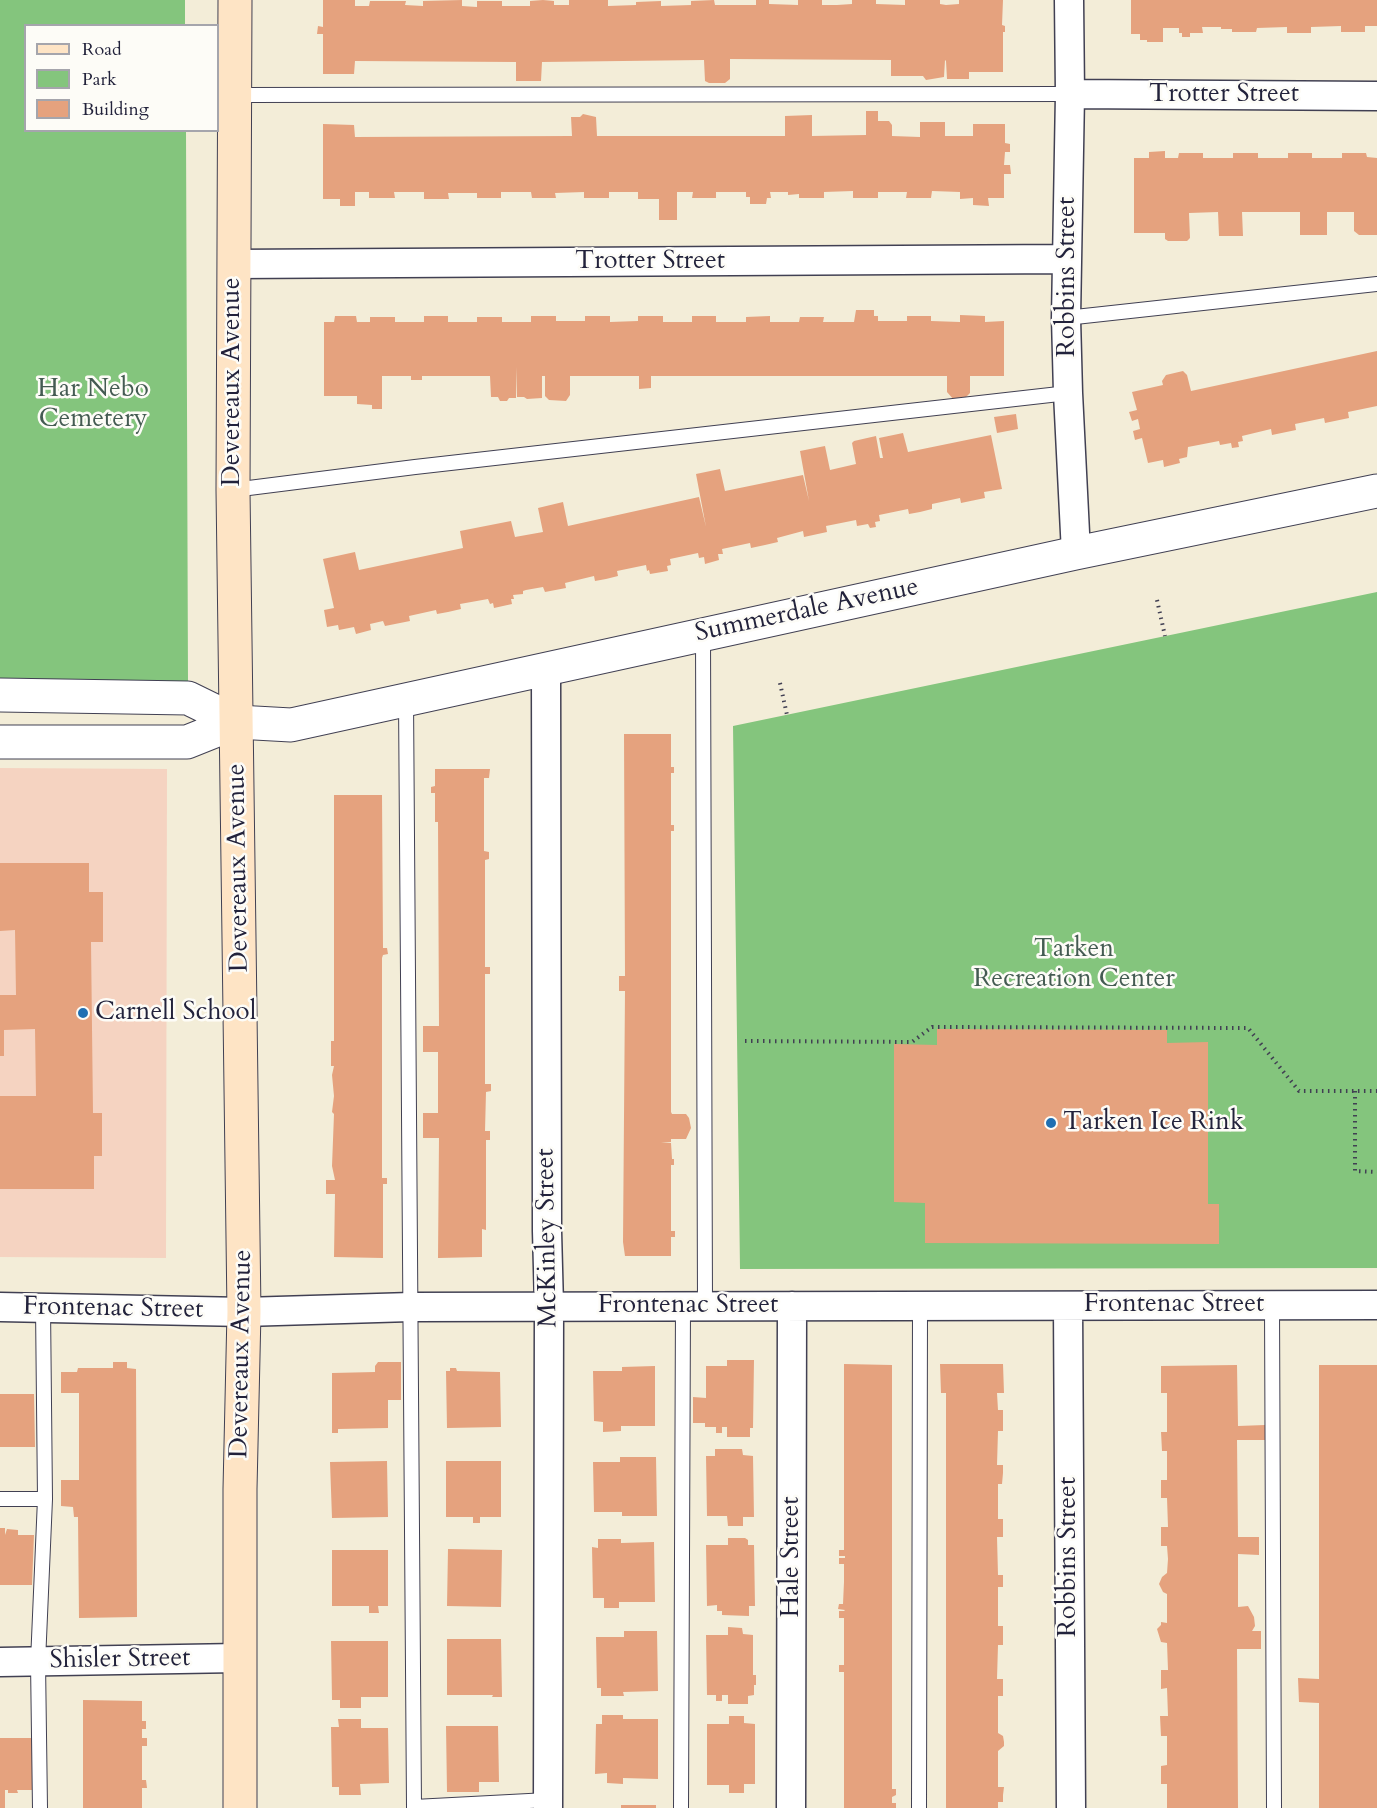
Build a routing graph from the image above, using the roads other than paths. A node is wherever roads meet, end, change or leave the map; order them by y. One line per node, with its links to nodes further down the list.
1 (235, 0): 4 (main road, Devereaux Avenue)
2 (1069, 0): 3 (street, Robbins Street)
3 (1070, 94): 4 (lane); 5 (street, Trotter Street); 6 (street, Robbins Street)
4 (236, 95): 7 (main road, Devereaux Avenue)
5 (1377, 96)
6 (1066, 259): 7 (street, Trotter Street); 9 (street, Robbins Street)
7 (233, 264): 11 (main road, Devereaux Avenue)
8 (1377, 284): 9 (lane)
9 (1066, 318): 10 (street, Robbins Street)
10 (1068, 393): 11 (lane); 13 (street, Robbins Street)
11 (233, 490): 18 (main road, Devereaux Avenue)
12 (1377, 491): 13 (street, Summerdale Avenue)
13 (1076, 553): 14 (street, Summerdale Avenue)
14 (703, 634): 15 (street, Summerdale Avenue); 24 (lane)
15 (546, 668): 17 (street, Summerdale Avenue); 23 (street, McKinley Street)
16 (0, 695): 18 (street, Summerdale Avenue)
17 (406, 699): 18 (street, Summerdale Avenue); 22 (lane)
18 (237, 722): 19 (street, Summerdale Avenue); 30 (main road, Devereaux Avenue)
19 (0, 742)
20 (1272, 1305): 21 (street, Frontenac Street); 27 (street, Frontenac Street); 43 (lane)
21 (1377, 1305)
22 (411, 1306): 23 (street, Frontenac Street); 30 (street, Frontenac Street); 36 (lane)
23 (549, 1306): 24 (street, Frontenac Street); 36 (street, McKinley Street)
24 (694, 1306): 25 (street, Frontenac Street); 39 (lane)
25 (792, 1306): 26 (street, Frontenac Street); 40 (street, Hale Street)
26 (920, 1306): 27 (street, Frontenac Street); 41 (lane)
27 (1068, 1306): 42 (street, Robbins Street)
28 (0, 1307): 29 (street, Frontenac Street)
29 (43, 1307): 30 (street, Frontenac Street); 32 (lane)
30 (244, 1312): 33 (main road, Devereaux Avenue)
31 (0, 1499): 32 (lane)
32 (45, 1499): 35 (lane)
33 (239, 1658): 35 (street, Shisler Street); 38 (main road, Devereaux Avenue)
34 (0, 1662): 35 (street, Shisler Street)
35 (38, 1662): 37 (lane)
36 (548, 1804)
37 (40, 1808)
38 (240, 1808)
39 (681, 1808)
40 (791, 1808)
41 (919, 1808)
42 (1071, 1808)
43 (1274, 1808)

